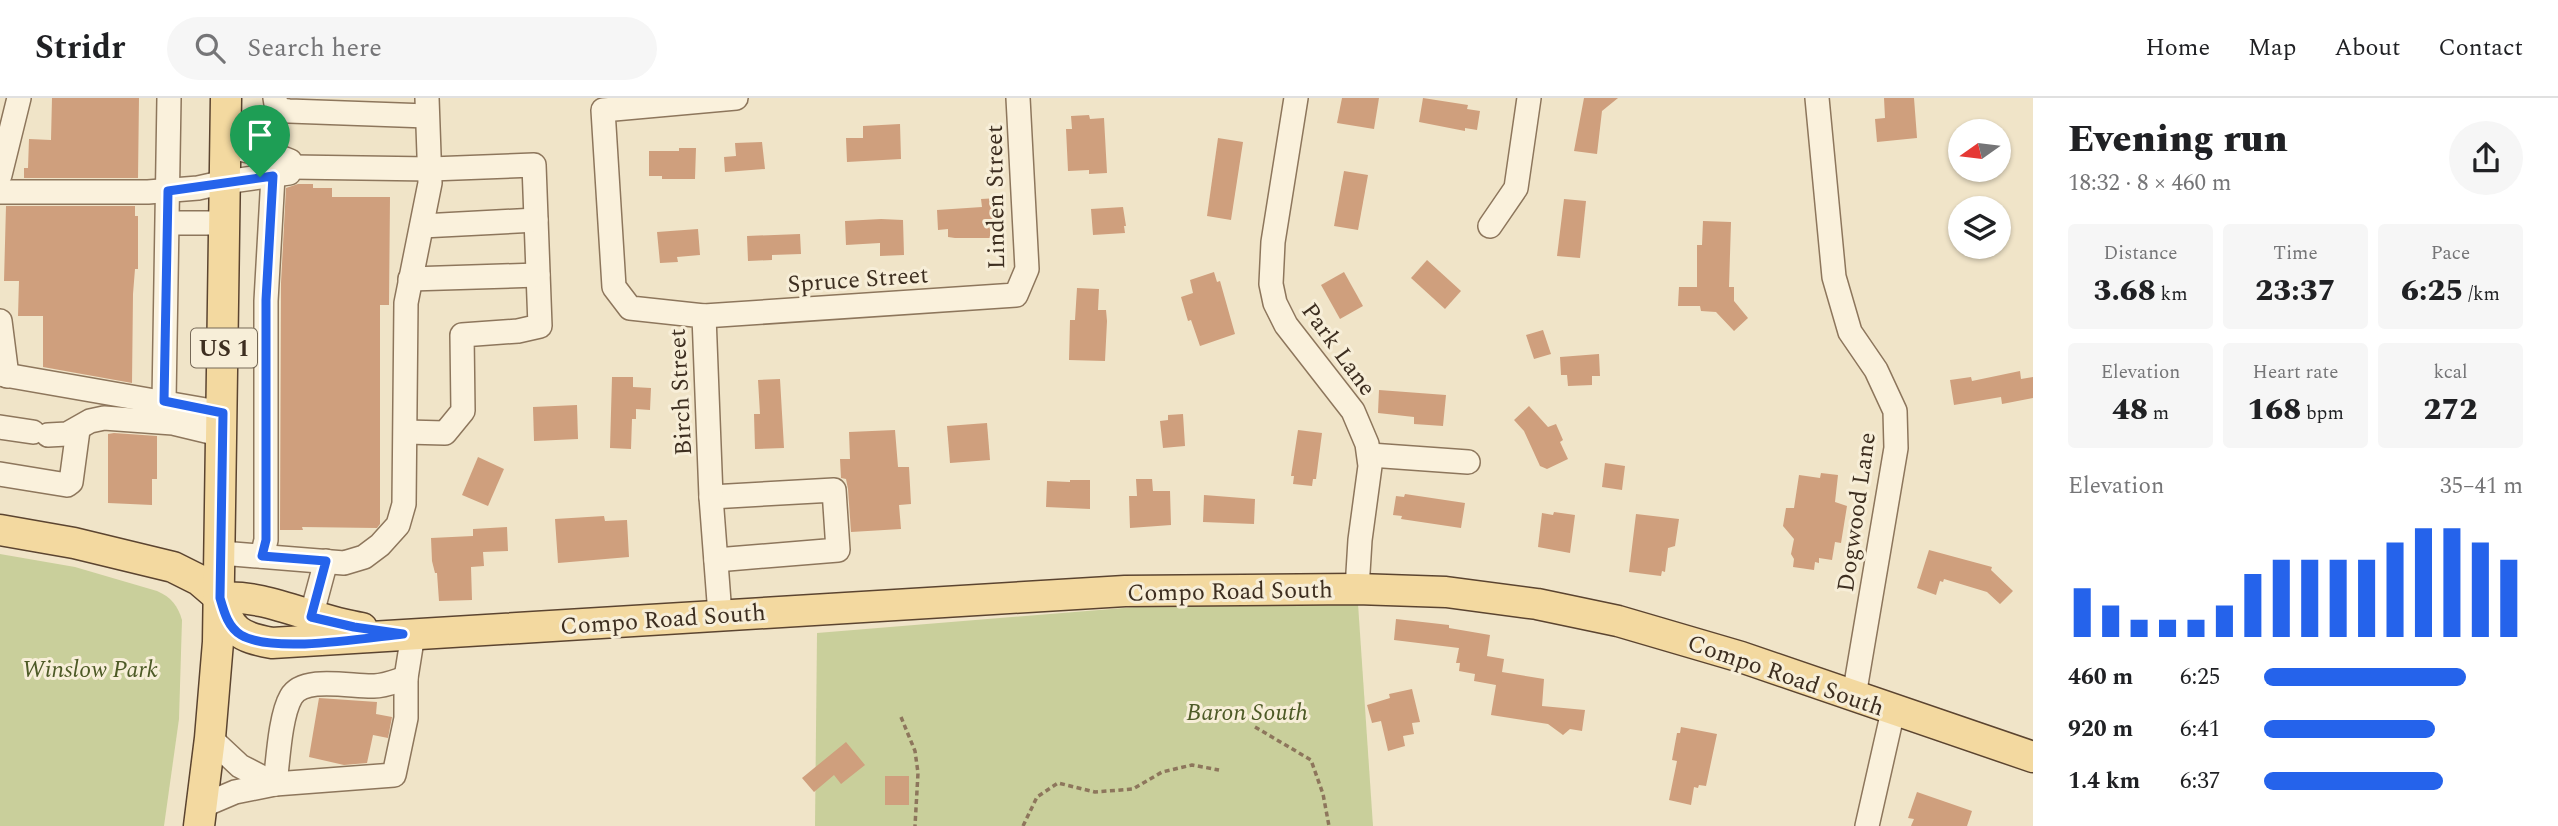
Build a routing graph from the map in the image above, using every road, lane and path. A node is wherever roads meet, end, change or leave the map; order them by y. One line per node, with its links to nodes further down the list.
1 (19, 98): 11 (street)
2 (169, 98): 17 (street)
3 (226, 98): 12 (main road, US 1)
4 (275, 98): 10 (street)
5 (736, 98): 27 (street, Birch Street)
6 (1018, 98): 26 (street, Linden Street)
7 (1296, 98): 35 (street, Park Lane)
8 (1529, 98): 23 (street)
9 (1817, 98): 50 (street, Dogwood Lane)
10 (427, 107): 13 (street)
11 (6, 127): 15 (street)
12 (226, 146): 14 (street); 16 (main road, US 1)
13 (431, 169): 14 (street); 19 (street); 22 (street)
14 (282, 172): 16 (street); 41 (street)
15 (0, 175)
16 (225, 182): 17 (street); 21 (main road, US 1)
17 (168, 191): 18 (street); 20 (street)
18 (0, 192)
19 (536, 220): 22 (street); 24 (street)
20 (168, 223): 21 (street); 30 (street)
21 (225, 223): 31 (main road, US 1)
22 (422, 226): 25 (street)
23 (1490, 226)
24 (538, 275): 25 (street); 34 (street)
25 (410, 279): 34 (street)
26 (1016, 295): 27 (street, Spruce Street)
27 (704, 316): 38 (street, Birch Street)
28 (0, 321): 29 (street)
29 (4, 375): 30 (street)
30 (164, 401): 31 (street)
31 (223, 424): 33 (street); 40 (main road, US 1)
32 (0, 427): 33 (street)
33 (78, 430): 37 (street)
34 (406, 432): 43 (street)
35 (1370, 455): 36 (street); 44 (street, Park Lane)
36 (1468, 462)
37 (0, 474)
38 (711, 498): 42 (street, Birch Street); 42 (street)
39 (0, 530): 45 (main road)
40 (221, 553): 41 (street); 45 (main road, US 1)
41 (262, 556): 43 (street)
42 (716, 560): 46 (street, Birch Street)
43 (326, 561): 47 (street)
44 (1357, 589): 46 (main road, Compo Road South); 50 (main road, Compo Road South)
45 (220, 598): 47 (main road, Compo Road South); 48 (main road, Compo Road South); 54 (main road, US 1)
46 (720, 615): 48 (main road, Compo Road South)
47 (311, 617): 48 (main road, Compo Road South)
48 (408, 634): 49 (street)
49 (406, 678): 57 (street); 57 (street)
50 (1854, 696): 51 (main road, Compo Road South)
51 (1893, 711): 55 (main road, Compo Road South); 62 (street)
52 (901, 717): 59 (path)
53 (1255, 727): 61 (path)
54 (210, 738): 57 (street); 58 (main road, US 1)
55 (2033, 757)
56 (1219, 770): 60 (path)
57 (275, 784): 58 (street)
58 (200, 816)
59 (915, 826)
60 (1023, 826)
61 (1329, 826)
62 (1867, 826)

